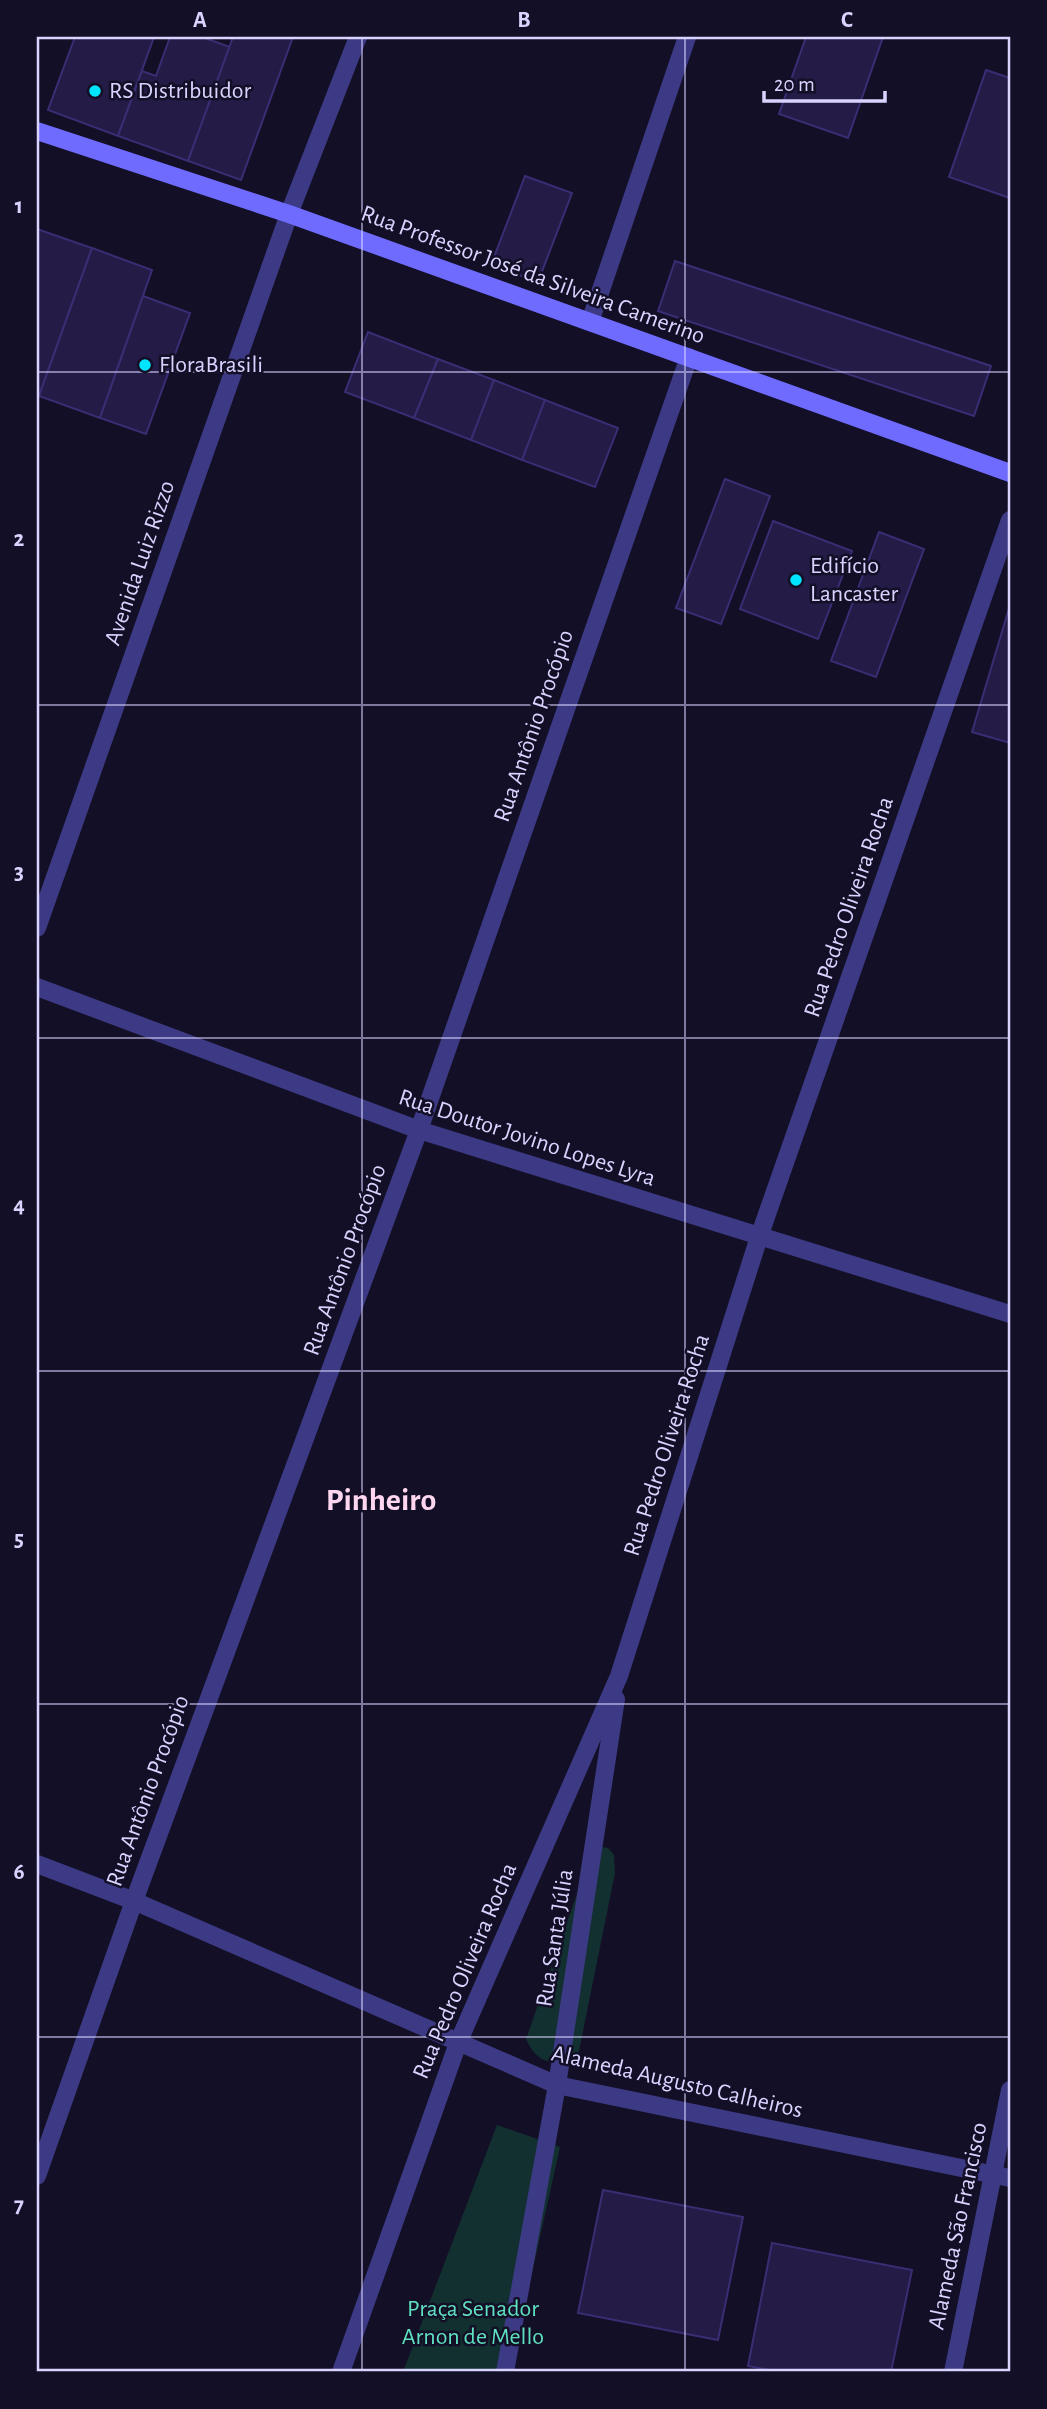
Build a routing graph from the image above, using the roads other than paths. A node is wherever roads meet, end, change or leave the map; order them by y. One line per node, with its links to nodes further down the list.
1 (358, 37): 4 (street, Avenida Luiz Rizzo)
2 (688, 37): 5 (street)
3 (37, 131): 4 (street, Rua Professor José da Silveira Camerino)
4 (289, 214): 5 (street, Rua Professor José da Silveira Camerino); 9 (street, Avenida Luiz Rizzo)
5 (590, 322): 6 (street, Rua Professor José da Silveira Camerino)
6 (689, 357): 7 (street, Rua Professor José da Silveira Camerino); 11 (street, Rua Antônio Procópio)
7 (1010, 473)
8 (1010, 520): 12 (street, Rua Pedro Oliveira Rocha)
9 (37, 928)
10 (37, 987): 11 (street, Rua Doutor Jovino Lopes Lyra)
11 (419, 1130): 12 (street, Rua Doutor Jovino Lopes Lyra); 16 (street, Rua Antônio Procópio)
12 (759, 1237): 13 (street, Rua Doutor Jovino Lopes Lyra); 14 (street, Rua Pedro Oliveira Rocha)
13 (1010, 1314)
14 (619, 1676): 17 (street, Rua Pedro Oliveira Rocha); 18 (street, Rua Santa Júlia)
15 (37, 1864): 16 (street, Alameda Augusto Calheiros)
16 (134, 1901): 17 (street, Alameda Augusto Calheiros); 20 (street, Rua Antônio Procópio)
17 (458, 2043): 18 (street, Alameda Augusto Calheiros); 22 (street, Rua Pedro Oliveira Rocha)
18 (557, 2085): 21 (street, Alameda Augusto Calheiros); 23 (street, Rua Santa Júlia)
19 (1010, 2090): 21 (street, Alameda São Francisco)
20 (37, 2176)
21 (1002, 2176): 24 (street, Alameda São Francisco)
22 (341, 2372)
23 (505, 2372)
24 (953, 2372)

